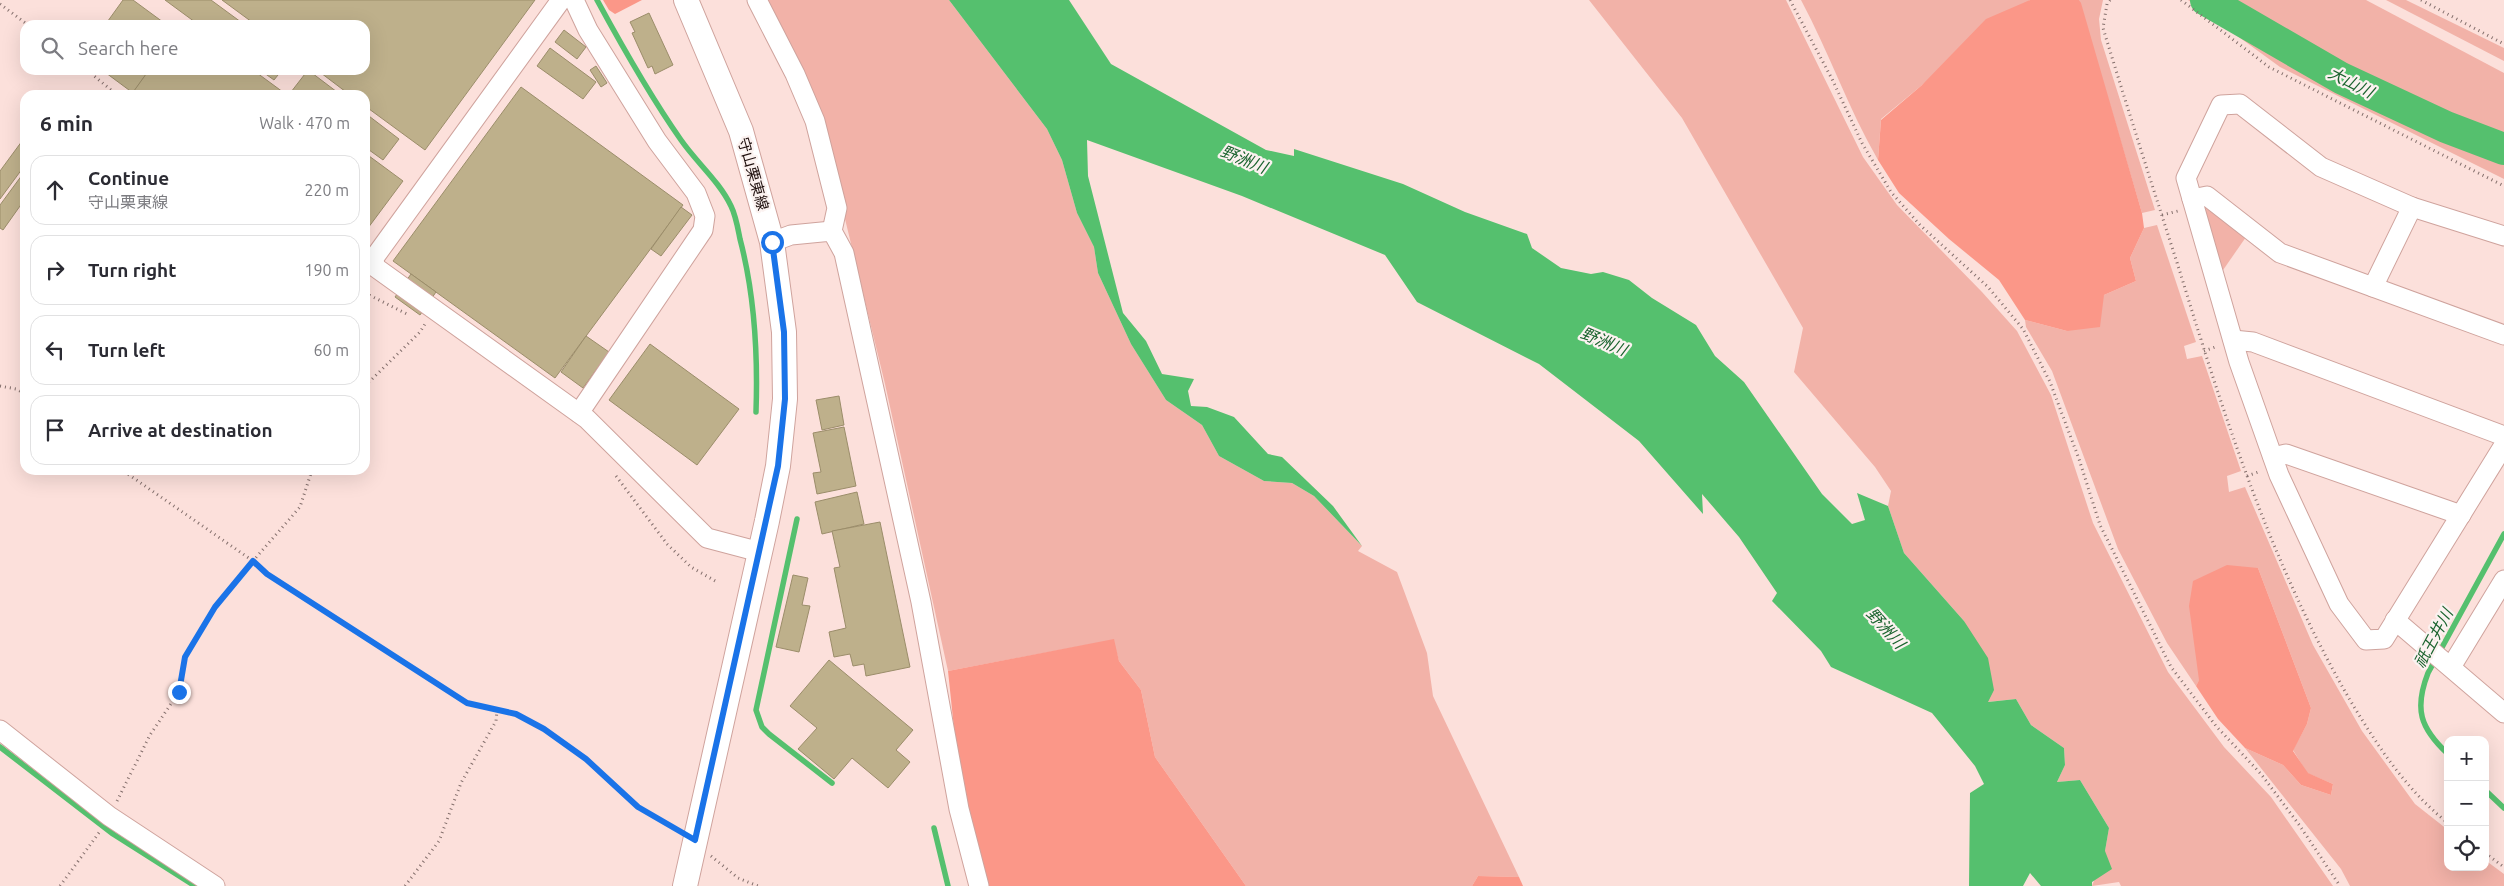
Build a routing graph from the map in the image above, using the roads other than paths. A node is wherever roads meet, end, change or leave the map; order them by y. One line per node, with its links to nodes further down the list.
1 (561, 0): 13 (street)
2 (574, 0): 13 (street)
3 (686, 0): 9 (main road, 守山栗東線)
4 (757, 0): 7 (street)
5 (2192, 199): 6 (street); 10 (street); 12 (street)
6 (2412, 207): 8 (street); 10 (street)
7 (832, 231): 9 (street); 26 (street)
8 (2504, 236)
9 (772, 242): 18 (main road, 守山栗東線)
10 (2372, 287): 11 (street)
11 (2504, 335)
12 (2233, 340): 14 (street); 16 (street)
13 (579, 413): 18 (street)
14 (2504, 436)
15 (2504, 445): 17 (street)
16 (2273, 457): 17 (street); 20 (street)
17 (2461, 515): 20 (street)
18 (760, 552): 25 (main road, 守山栗東線)
19 (2503, 582): 21 (street)
20 (2395, 620): 21 (street)
21 (2451, 667): 22 (street)
22 (2504, 713)
23 (0, 730): 24 (street)
24 (215, 886)
25 (685, 886)
26 (979, 886)

